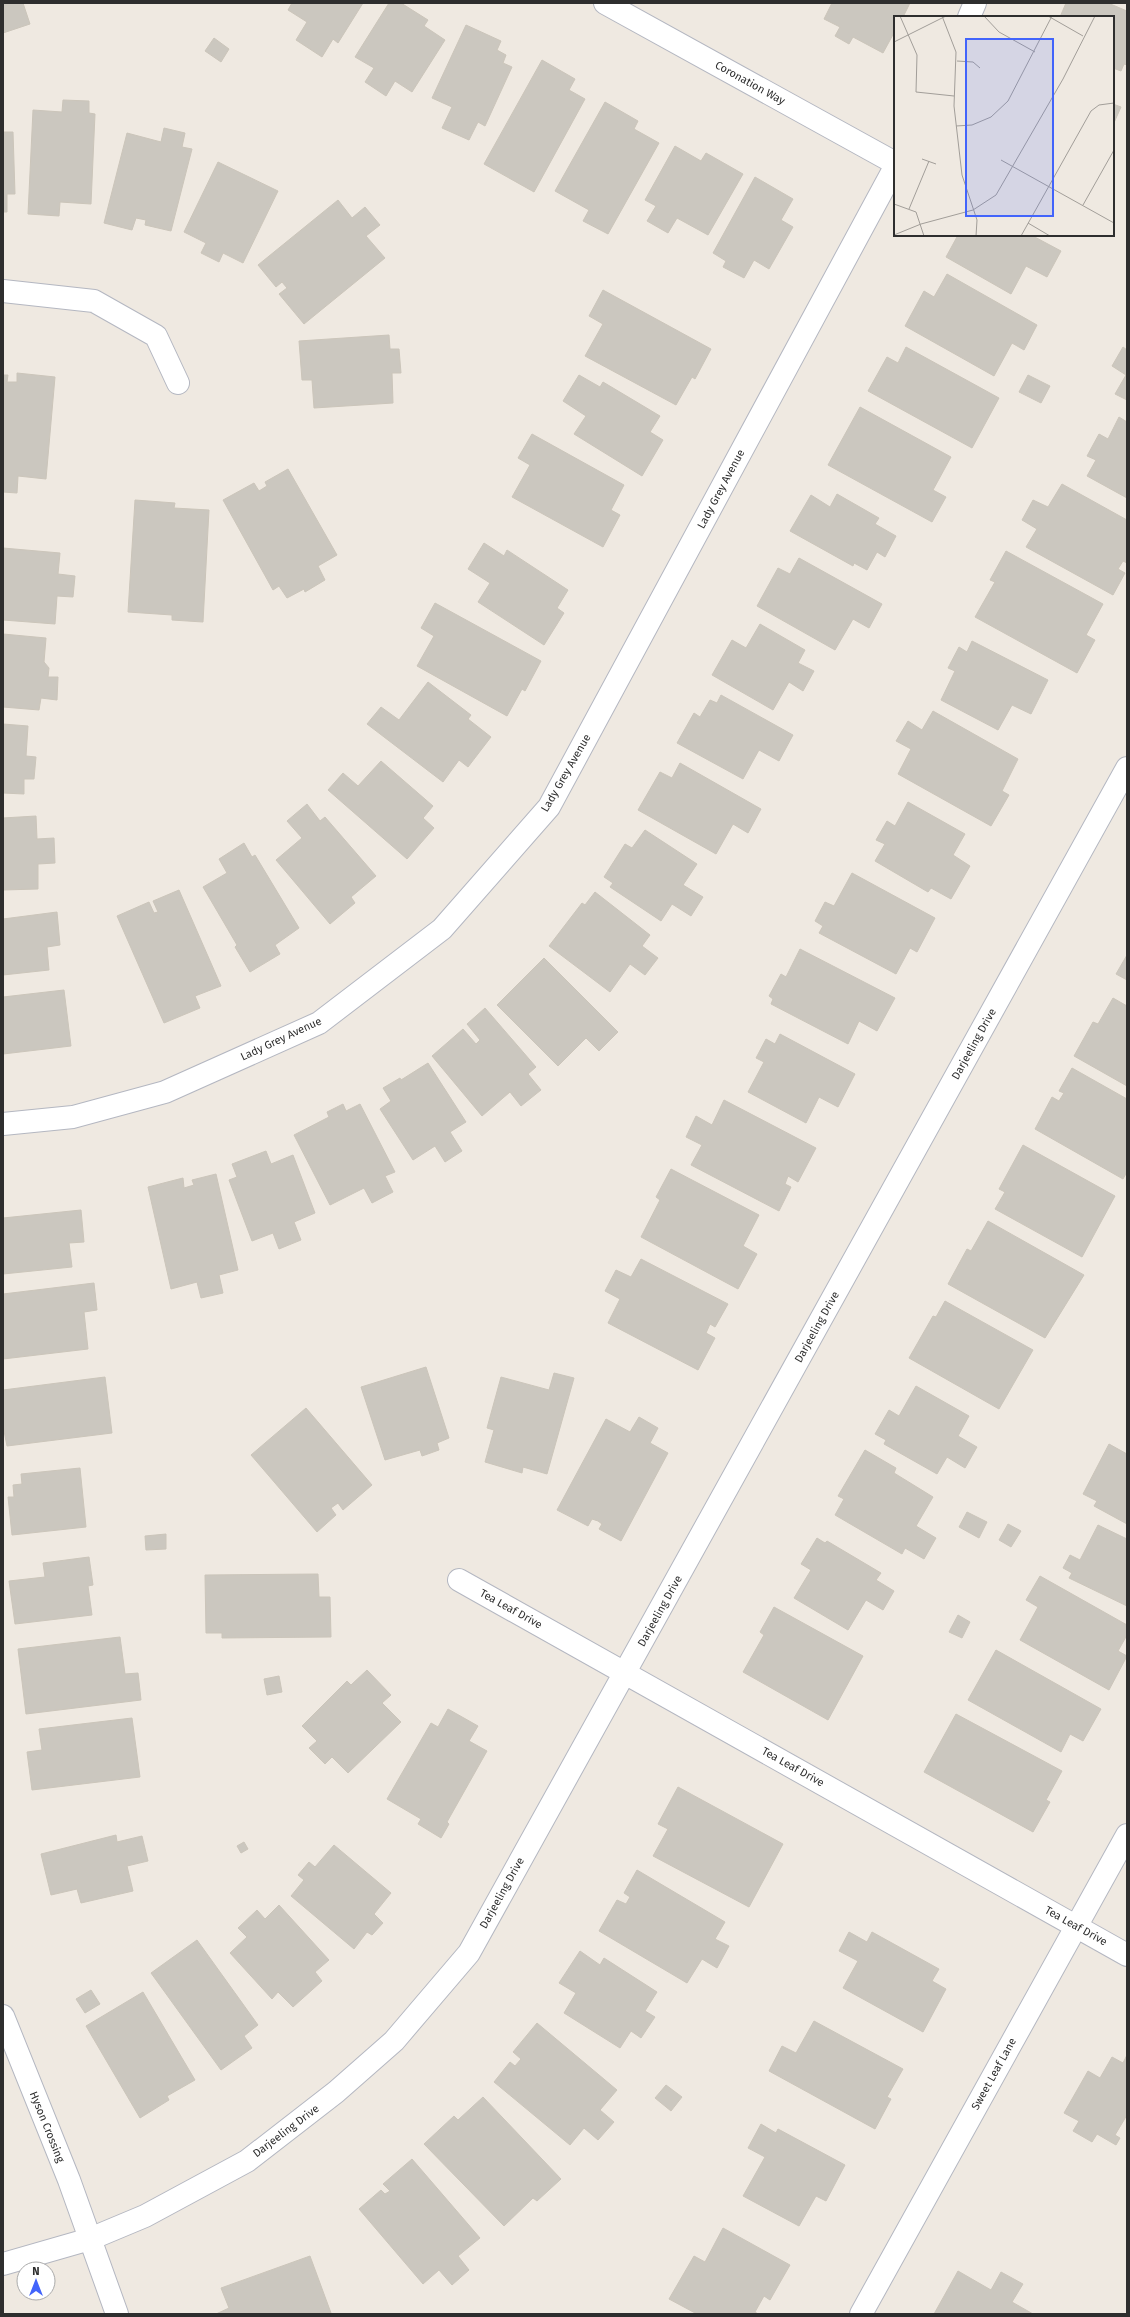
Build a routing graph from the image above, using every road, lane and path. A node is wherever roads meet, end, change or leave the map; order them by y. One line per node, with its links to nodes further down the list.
1 (605, 3): 4 (street, Coronation Way)
2 (975, 3): 3 (street)
3 (969, 16)
4 (894, 162)
5 (894, 169): 9 (street, Lady Grey Avenue)
6 (3, 291): 7 (street)
7 (178, 383)
8 (1127, 768): 11 (street, Darjeeling Drive)
9 (3, 1124)
10 (459, 1580): 11 (street, Tea Leaf Drive)
11 (625, 1673): 13 (street, Tea Leaf Drive); 16 (street, Darjeeling Drive)
12 (1127, 1835): 13 (street, Sweet Leaf Lane)
13 (1076, 1926): 14 (street, Tea Leaf Drive); 19 (street, Sweet Leaf Lane)
14 (1127, 1955)
15 (3, 2016): 16 (street, Hyson Crossing)
16 (90, 2238): 17 (street, Darjeeling Drive); 18 (street, Hyson Crossing)
17 (3, 2264)
18 (117, 2314)
19 (861, 2314)

